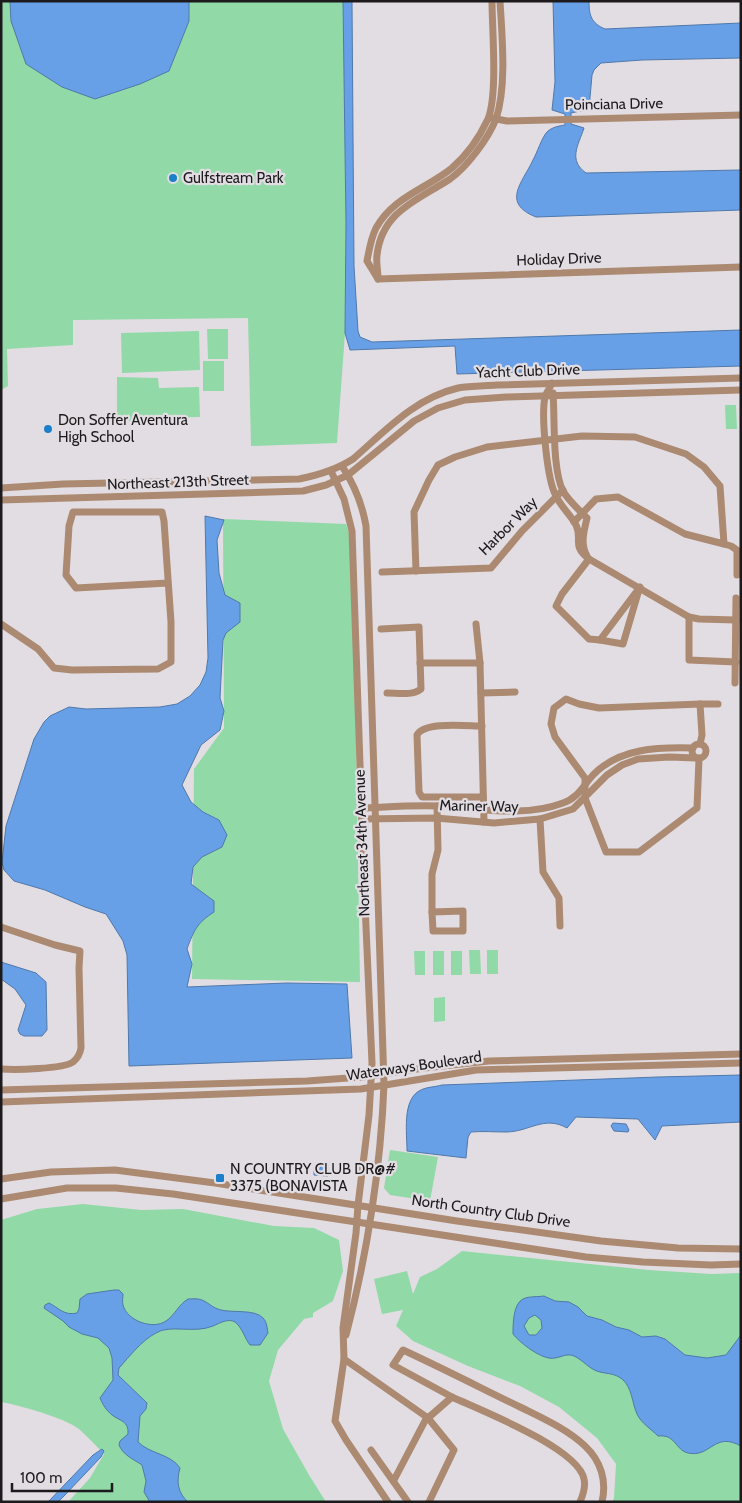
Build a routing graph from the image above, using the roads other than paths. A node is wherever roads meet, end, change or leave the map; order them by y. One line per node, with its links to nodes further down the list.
1 (492, 1): 4 (street)
2 (500, 1): 4 (street)
3 (741, 115): 4 (street, Poinciana Drive)
4 (492, 119): 5 (street, Holiday Drive)
5 (741, 267)
6 (741, 378): 7 (street, Yacht Club Drive)
7 (552, 384): 9 (street, Harbor Way); 12 (street, Yacht Club Drive)
8 (741, 390): 9 (street, Yacht Club Drive)
9 (549, 396): 10 (street, Harbor Way); 11 (street, Harbor Way); 14 (street, Yacht Club Drive)
10 (555, 440): 11 (street); 17 (street, Harbor Way); 22 (street)
11 (545, 441): 18 (street, Harbor Way); 24 (street)
12 (342, 466): 13 (street, Northeast 213th Street); 14 (street, Northeast 34th Avenue)
13 (331, 471): 15 (street, Northeast 34th Avenue); 16 (street, Northeast 213th Street)
14 (350, 473): 15 (street, Northeast 213th Street); 54 (street, Northeast 34th Avenue)
15 (335, 481): 19 (street, Northeast 213th Street); 53 (street, Northeast 34th Avenue)
16 (1, 488)
17 (563, 490): 18 (street, Harbor Way); 20 (street, Harbor Way)
18 (556, 497): 21 (street, Harbor Way); 24 (street, Harbor Way)
19 (1, 500)
20 (583, 514): 21 (street); 22 (street); 23 (street)
21 (575, 524): 23 (street)
22 (724, 544): 26 (street)
23 (589, 559): 28 (street); 35 (street)
24 (416, 571): 25 (street, Harbor Way)
25 (382, 572)
26 (737, 575)
27 (168, 583): 27 (street); 32 (street)
28 (640, 588): 30 (street); 35 (street); 35 (street)
29 (736, 598): 31 (street)
30 (689, 617): 31 (street); 36 (street)
31 (736, 620): 36 (street)
32 (1, 624)
33 (476, 624): 38 (street)
34 (381, 629): 37 (street)
35 (600, 640)
36 (736, 662): 39 (street)
37 (420, 663): 38 (street); 41 (street)
38 (480, 663): 42 (street)
39 (736, 683)
40 (515, 692): 42 (street)
41 (387, 693)
42 (481, 693): 45 (street)
43 (700, 704): 44 (street); 46 (street); 49 (street)
44 (718, 704)
45 (482, 726): 50 (street); 50 (street)
46 (700, 744): 47 (street); 48 (street)
47 (693, 748): 48 (street); 49 (street, Mariner Way)
48 (697, 758): 51 (street, Mariner Way); 51 (street)
49 (585, 786): 51 (street); 55 (street, Mariner Way)
50 (483, 797): 55 (street)
51 (585, 798): 59 (street, Mariner Way)
52 (437, 806): 54 (street, Mariner Way); 55 (street, Mariner Way); 56 (street)
53 (362, 808): 54 (street, Mariner Way); 57 (street, Northeast 34th Avenue)
54 (375, 808): 58 (street, Northeast 34th Avenue)
55 (484, 810): 60 (street)
56 (436, 818): 58 (street, Mariner Way); 60 (street, Mariner Way); 61 (street)
57 (362, 819): 58 (street, Mariner Way); 68 (street, Northeast 34th Avenue)
58 (375, 819): 67 (street, Northeast 34th Avenue)
59 (540, 819): 60 (street, Mariner Way); 62 (street)
60 (484, 822)
61 (432, 912): 61 (street)
62 (560, 926)
63 (1, 927): 66 (street)
64 (741, 1054): 67 (street, Waterways Boulevard)
65 (741, 1063): 69 (street, Waterways Boulevard)
66 (1, 1069)
67 (384, 1074): 68 (street, Waterways Boulevard); 69 (street, Northeast 34th Avenue)
68 (372, 1076): 70 (street, Northeast 34th Avenue); 71 (street, Waterways Boulevard)
69 (384, 1084): 70 (street, Waterways Boulevard); 76 (street, Northeast 34th Avenue)
70 (371, 1087): 72 (street, Waterways Boulevard); 75 (street, Northeast 34th Avenue)
71 (1, 1090)
72 (1, 1102)
73 (1, 1179): 75 (street, North Country Club Drive)
74 (1, 1199): 77 (street, North Country Club Drive)
75 (358, 1205): 76 (street, North Country Club Drive); 77 (street, Northeast 34th Avenue)
76 (371, 1207): 78 (street, Northeast 34th Avenue); 79 (street, North Country Club Drive)
77 (357, 1221): 78 (street, North Country Club Drive); 81 (street, Northeast 34th Avenue)
78 (368, 1223): 80 (street, North Country Club Drive); 81 (street, Northeast 34th Avenue)
79 (741, 1248)
80 (741, 1264)
81 (343, 1345): 82 (street)
82 (344, 1359): 84 (street); 87 (street)
83 (452, 1397): 84 (street); 90 (street); 91 (street)
84 (428, 1418): 86 (street); 89 (street)
85 (371, 1450): 86 (street)
86 (394, 1480): 88 (street)
87 (388, 1502)
88 (408, 1502)
89 (428, 1502)
90 (580, 1502)
91 (602, 1502)

